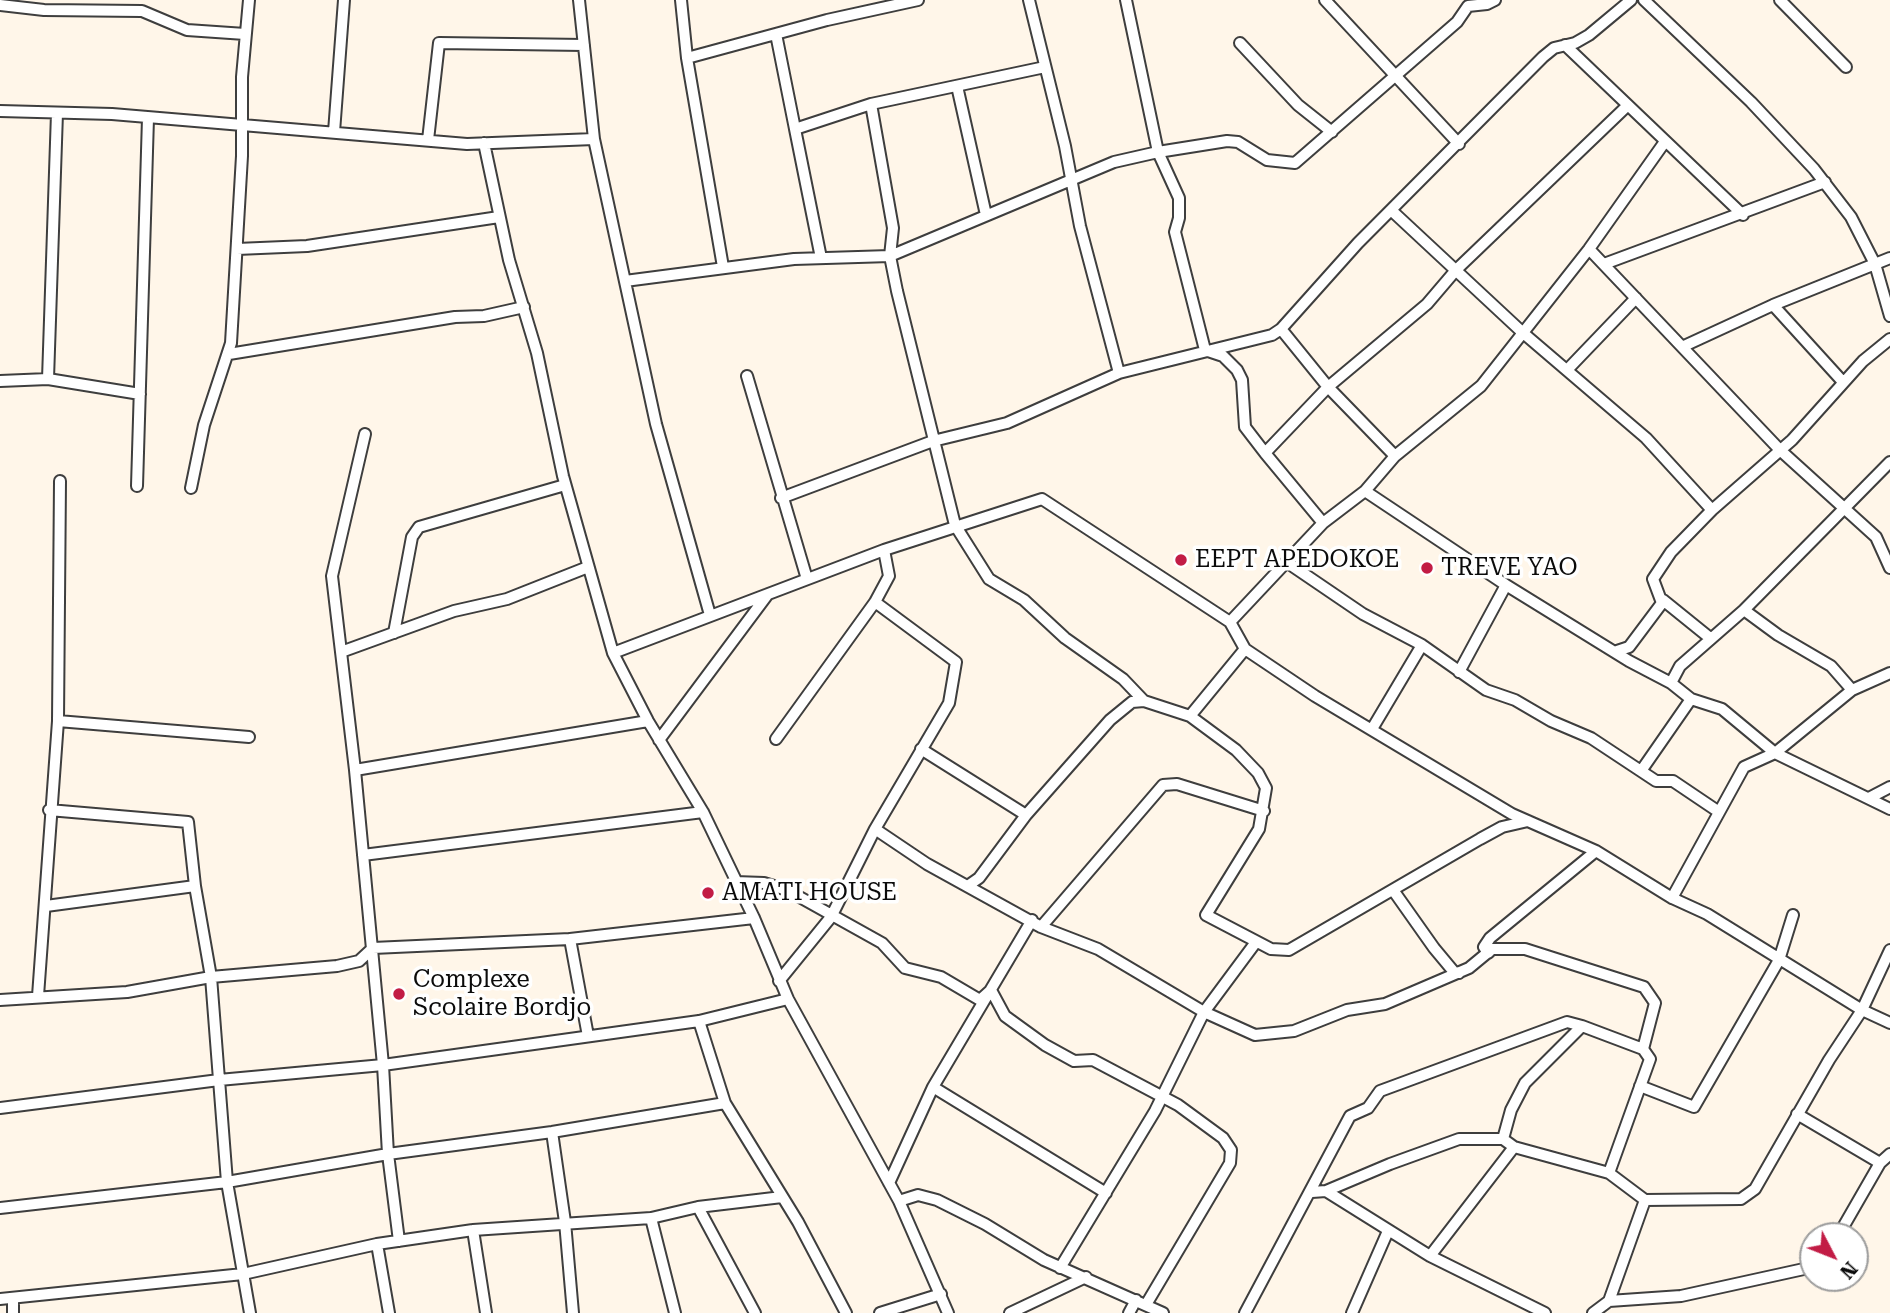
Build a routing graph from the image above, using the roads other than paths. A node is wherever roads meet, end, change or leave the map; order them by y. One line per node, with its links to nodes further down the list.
1 (249, 0): 17 (street)
2 (344, 0): 34 (street)
3 (579, 0): 20 (street)
4 (681, 0): 22 (street)
5 (918, 0): 18 (street)
6 (1029, 0): 23 (street)
7 (1126, 0): 41 (street)
8 (1325, 0): 25 (street)
9 (1495, 0): 13 (street)
10 (1631, 0): 21 (street)
11 (1644, 0): 43 (street)
12 (1780, 0): 24 (street)
13 (1466, 3): 25 (street)
14 (0, 5): 15 (street)
15 (45, 5): 16 (street)
16 (143, 5): 17 (street)
17 (245, 34): 32 (street)
18 (776, 34): 22 (street); 33 (street)
19 (1240, 43): 35 (street)
20 (584, 45): 36 (street); 37 (street)
21 (1565, 45): 28 (street); 40 (street)
22 (687, 58): 55 (street)
23 (1045, 66): 26 (street); 42 (street)
24 (1846, 66)
25 (1396, 76): 35 (street); 40 (street)
26 (957, 86): 27 (street); 45 (street)
27 (871, 104): 33 (street); 50 (street)
28 (1626, 107): 39 (street); 56 (street)
29 (0, 111): 30 (street)
30 (57, 113): 31 (street); 71 (street)
31 (148, 118): 32 (street); 75 (street)
32 (241, 126): 34 (street); 48 (street)
33 (795, 129): 51 (street)
34 (334, 132): 37 (street)
35 (1332, 132): 41 (street)
36 (594, 139): 38 (street); 57 (street)
37 (428, 140): 38 (street)
38 (484, 143): 47 (street)
39 (1664, 143): 46 (street); 49 (street)
40 (1459, 144): 44 (street)
41 (1158, 152): 42 (street); 66 (street)
42 (1072, 179): 45 (street); 69 (street)
43 (1825, 182): 46 (street); 54 (street)
44 (1391, 210): 56 (street); 62 (street)
45 (986, 215): 50 (street)
46 (1743, 215): 53 (street)
47 (499, 216): 48 (street); 60 (street)
48 (237, 249): 67 (street)
49 (1589, 249): 53 (street); 63 (street)
50 (890, 256): 51 (street); 77 (street)
51 (821, 258): 55 (street)
52 (1890, 258): 54 (street)
53 (1604, 264): 58 (street)
54 (1874, 264): 59 (street); 61 (street)
55 (723, 267): 57 (street)
56 (1456, 270): 63 (street); 74 (street)
57 (625, 281): 102 (street)
58 (1636, 298): 65 (street); 68 (street)
59 (1773, 305): 65 (street); 73 (street)
60 (524, 307): 67 (street); 83 (street)
61 (1890, 316)
62 (1281, 329): 66 (street); 74 (street)
63 (1522, 332): 68 (street); 80 (street)
64 (1890, 339): 73 (street)
65 (1684, 346): 78 (street)
66 (1205, 350): 69 (street); 79 (street)
67 (229, 354): 85 (street)
68 (1567, 370): 89 (street)
69 (1119, 373): 77 (street)
70 (747, 376): 87 (street)
71 (48, 379): 72 (street); 75 (street)
72 (0, 381)
73 (1843, 382): 78 (street)
74 (1328, 387): 79 (street); 80 (street)
75 (140, 394): 84 (street)
76 (365, 434): 109 (street)
77 (933, 441): 87 (street); 91 (street)
78 (1780, 450): 88 (street); 89 (street)
79 (1265, 453): 90 (street)
80 (1395, 456): 86 (street)
81 (1890, 462): 88 (street)
82 (60, 481): 118 (street)
83 (565, 485): 94 (street); 104 (street)
84 (137, 486)
85 (191, 488)
86 (1365, 491): 90 (street); 97 (street)
87 (781, 499): 96 (street)
88 (1845, 507): 95 (street); 101 (street)
89 (1712, 510): 99 (street)
90 (1324, 523): 93 (street)
91 (955, 524): 92 (street); 103 (street); 116 (street)
92 (884, 550): 96 (street); 100 (street)
93 (1288, 563): 103 (street); 106 (street)
94 (588, 567): 104 (street); 110 (street)
95 (1890, 568)
96 (807, 579): 98 (street)
97 (1506, 585): 108 (street); 111 (street)
98 (768, 594): 102 (street); 123 (street)
99 (1663, 600): 105 (street); 108 (street)
100 (875, 603): 122 (street); 124 (street)
101 (1744, 610): 105 (street); 114 (street)
102 (710, 615): 110 (street)
103 (1230, 622): 107 (street)
104 (394, 633): 109 (street)
105 (1710, 638): 113 (street)
106 (1422, 645): 111 (street); 120 (street)
107 (1245, 649): 117 (street); 120 (street)
108 (1617, 651): 113 (street)
109 (341, 652): 126 (street)
110 (612, 653): 119 (street)
111 (1460, 672): 127 (street)
112 (1890, 673): 114 (street)
113 (1671, 683): 115 (street)
114 (1852, 690): 125 (street)
115 (1691, 699): 125 (street); 127 (street)
116 (1144, 701): 117 (street); 135 (street)
117 (1190, 716): 132 (street)
118 (58, 720): 121 (street); 131 (street)
119 (648, 721): 123 (street); 126 (street)
120 (1372, 729): 136 (street)
121 (249, 737)
122 (776, 739)
123 (659, 740): 133 (street)
124 (921, 748): 135 (street); 137 (street)
125 (1775, 753): 129 (street); 134 (street)
126 (355, 770): 139 (street)
127 (1641, 771): 134 (street)
128 (1890, 787): 129 (street)
129 (1869, 798): 130 (street)
130 (1890, 809)
131 (49, 810): 142 (street); 145 (street)
132 (1264, 811): 149 (street); 151 (street)
133 (703, 812): 139 (street); 140 (street)
134 (1720, 812): 144 (street)
135 (1027, 815): 141 (street)
136 (1528, 821): 138 (street); 143 (street)
137 (875, 829): 141 (street); 147 (street)
138 (1596, 851): 144 (street); 153 (street)
139 (363, 855): 152 (street)
140 (735, 882): 147 (street); 148 (street)
141 (969, 885): 149 (street)
142 (195, 886): 145 (street); 157 (street)
143 (1393, 890): 151 (street); 156 (street)
144 (1672, 898): 155 (street)
145 (46, 906): 160 (street)
146 (1793, 915): 155 (street)
147 (831, 916): 158 (street); 159 (street)
148 (754, 918): 150 (street); 158 (street)
149 (1037, 923): 159 (street); 164 (street)
150 (570, 939): 152 (street); 168 (street)
151 (1256, 942): 164 (street)
152 (373, 948): 157 (street); 170 (street)
153 (1492, 948): 156 (street); 169 (street)
154 (1890, 950): 163 (street)
155 (1779, 960): 163 (street); 172 (street)
156 (1459, 973): 164 (street)
157 (211, 977): 160 (street); 171 (street)
158 (779, 981): 161 (street)
159 (991, 990): 173 (street); 174 (street)
160 (38, 996): 162 (street)
161 (788, 999): 165 (street); 186 (street)
162 (0, 1000)
163 (1862, 1010): 166 (street); 177 (street)
164 (1204, 1012): 174 (street)
165 (699, 1021): 168 (street); 175 (street)
166 (1890, 1023)
167 (1582, 1026): 169 (street); 179 (street); 188 (street)
168 (588, 1036): 170 (street)
169 (1643, 1049): 172 (street)
170 (383, 1065): 171 (street); 181 (street)
171 (219, 1080): 176 (street); 185 (street)
172 (1640, 1086): 184 (street)
173 (933, 1087): 186 (street); 189 (street)
174 (1163, 1098): 189 (street); 210 (street)
175 (725, 1103): 178 (street); 190 (street)
176 (0, 1108)
177 (1797, 1114): 183 (street); 191 (street)
178 (552, 1132): 181 (street); 196 (street)
179 (1503, 1139): 180 (street); 187 (street)
180 (1514, 1147): 184 (street); 202 (street)
181 (388, 1154): 185 (street); 200 (street)
182 (1890, 1154): 183 (street)
183 (1880, 1163): 197 (street)
184 (1609, 1173): 191 (street)
185 (227, 1182): 194 (street); 205 (street)
186 (889, 1183): 192 (street)
187 (1326, 1191): 188 (street); 199 (street)
188 (1312, 1192): 226 (street)
189 (1106, 1193): 203 (street)
190 (782, 1197): 193 (street); 220 (street)
191 (1645, 1200): 211 (street)
192 (899, 1201): 203 (street); 207 (street)
193 (698, 1207): 195 (street); 219 (street)
194 (0, 1208)
195 (651, 1218): 196 (street); 218 (street)
196 (565, 1222): 198 (street); 217 (street)
197 (1846, 1222)
198 (473, 1230): 200 (street); 216 (street)
199 (1388, 1231): 202 (street); 227 (street)
200 (399, 1241): 201 (street)
201 (377, 1244): 205 (street); 215 (street)
202 (1430, 1256): 228 (street)
203 (1060, 1268): 206 (street)
204 (1799, 1270): 211 (street)
205 (243, 1274): 208 (street); 214 (street)
206 (1086, 1277): 210 (street); 212 (street)
207 (942, 1294): 221 (street); 222 (street)
208 (13, 1298): 209 (street); 213 (street)
209 (0, 1300)
210 (1141, 1301): 224 (street); 225 (street)
211 (1609, 1301): 229 (street)
212 (1025, 1310): 223 (street)
213 (12, 1313)
214 (250, 1313)
215 (389, 1313)
216 (486, 1313)
217 (573, 1313)
218 (676, 1313)
219 (755, 1313)
220 (846, 1313)
221 (880, 1313)
222 (948, 1313)
223 (1010, 1313)
224 (1129, 1313)
225 (1163, 1313)
226 (1245, 1313)
227 (1352, 1313)
228 (1545, 1313)
229 (1592, 1313)

